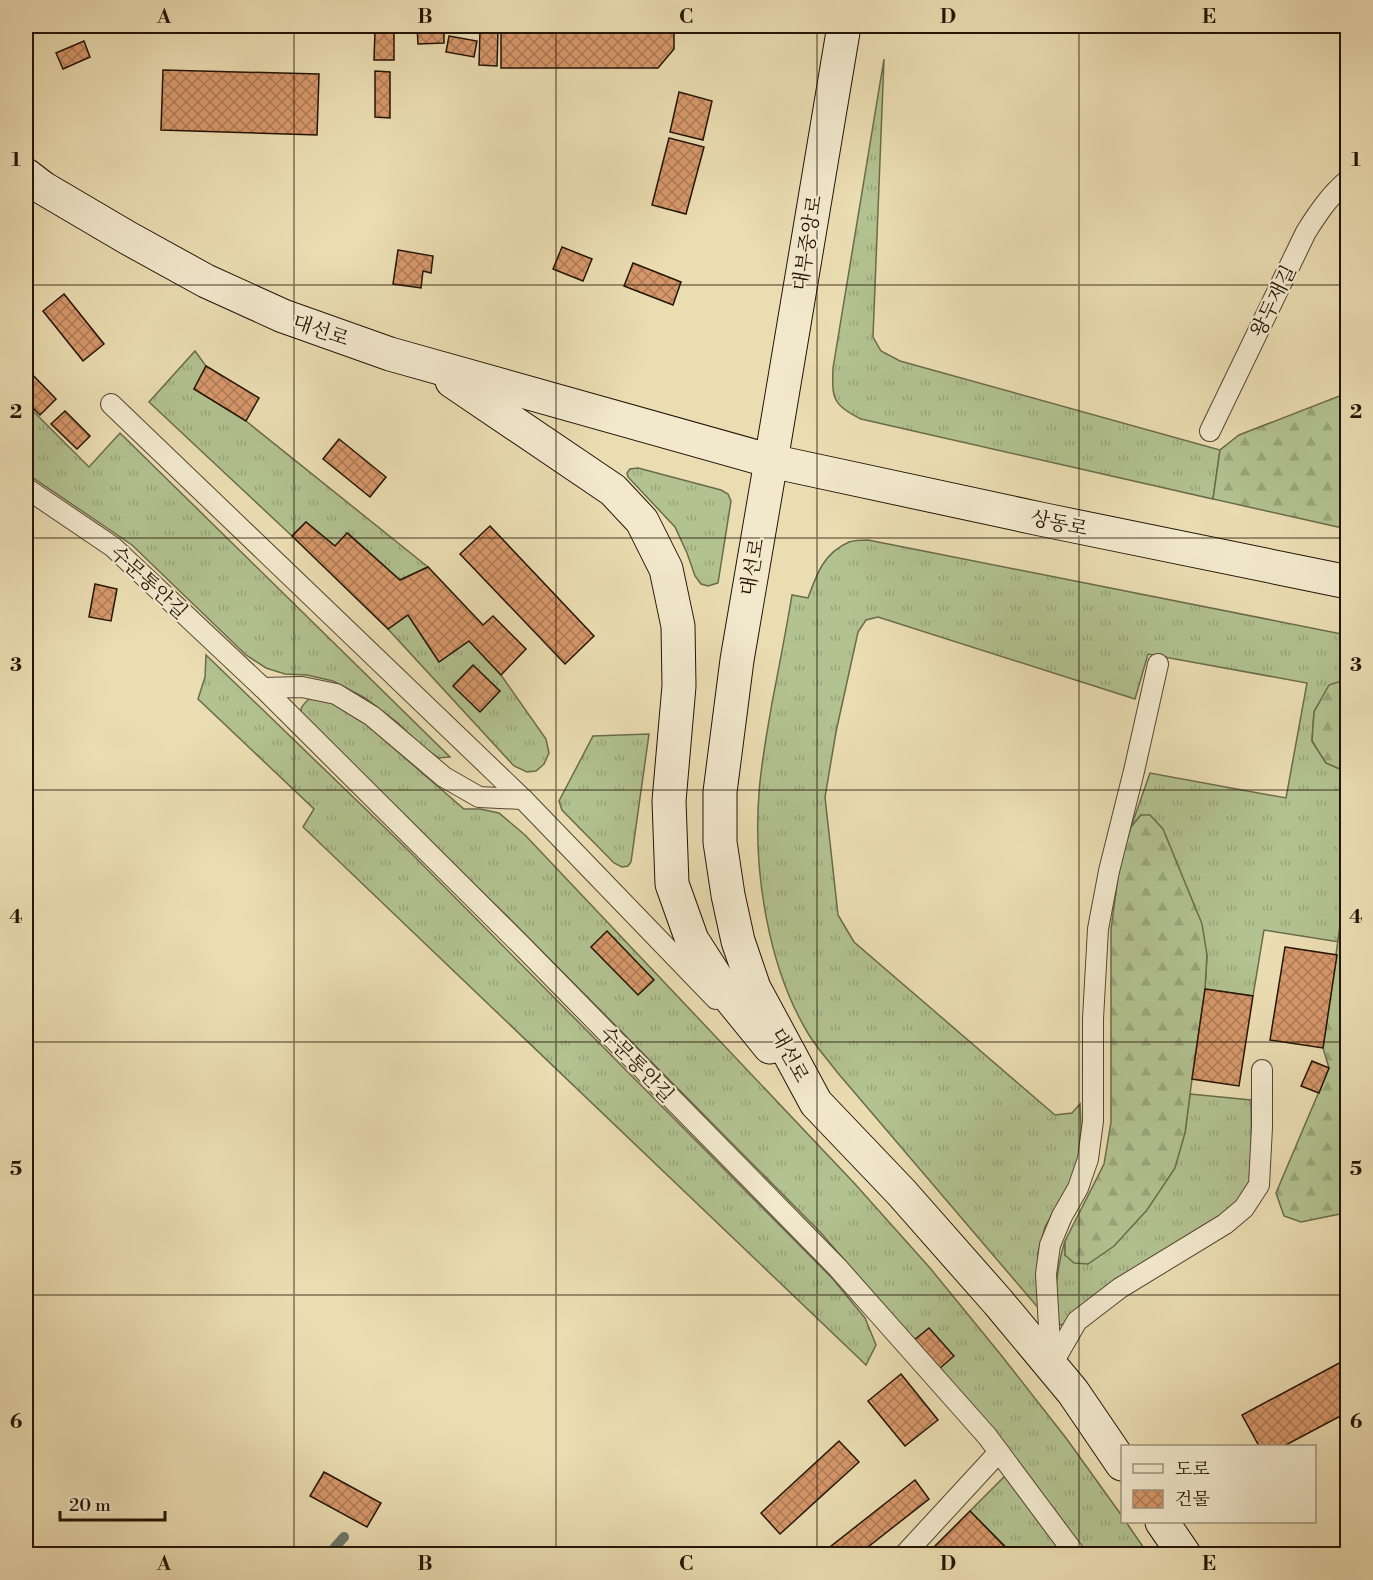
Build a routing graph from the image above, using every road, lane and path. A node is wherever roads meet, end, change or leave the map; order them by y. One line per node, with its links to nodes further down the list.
1 (844, 26): 7 (street, 대부중앙로)
2 (26, 175): 4 (street, 대선로)
3 (1347, 180): 6 (lane, 왕두재길)
4 (428, 365): 7 (street, 대선로); 14 (street)
5 (111, 404): 12 (lane)
6 (1210, 431)
7 (771, 461): 9 (street, 상동로); 14 (street, 대선로)
8 (26, 488): 11 (lane, 수문통안길)
9 (1347, 582)
10 (1158, 664): 15 (lane)
11 (262, 688): 12 (lane); 16 (lane, 수문통안길)
12 (523, 799): 14 (lane)
13 (1262, 1070): 15 (lane)
14 (816, 1103): 15 (street, 대선로)
15 (1051, 1366): 17 (street, 대선로)
16 (999, 1452): 19 (lane); 20 (lane, 수문통안길)
17 (1121, 1463)
18 (1163, 1523): 21 (street)
19 (905, 1554)
20 (1075, 1554)
21 (1184, 1554)

